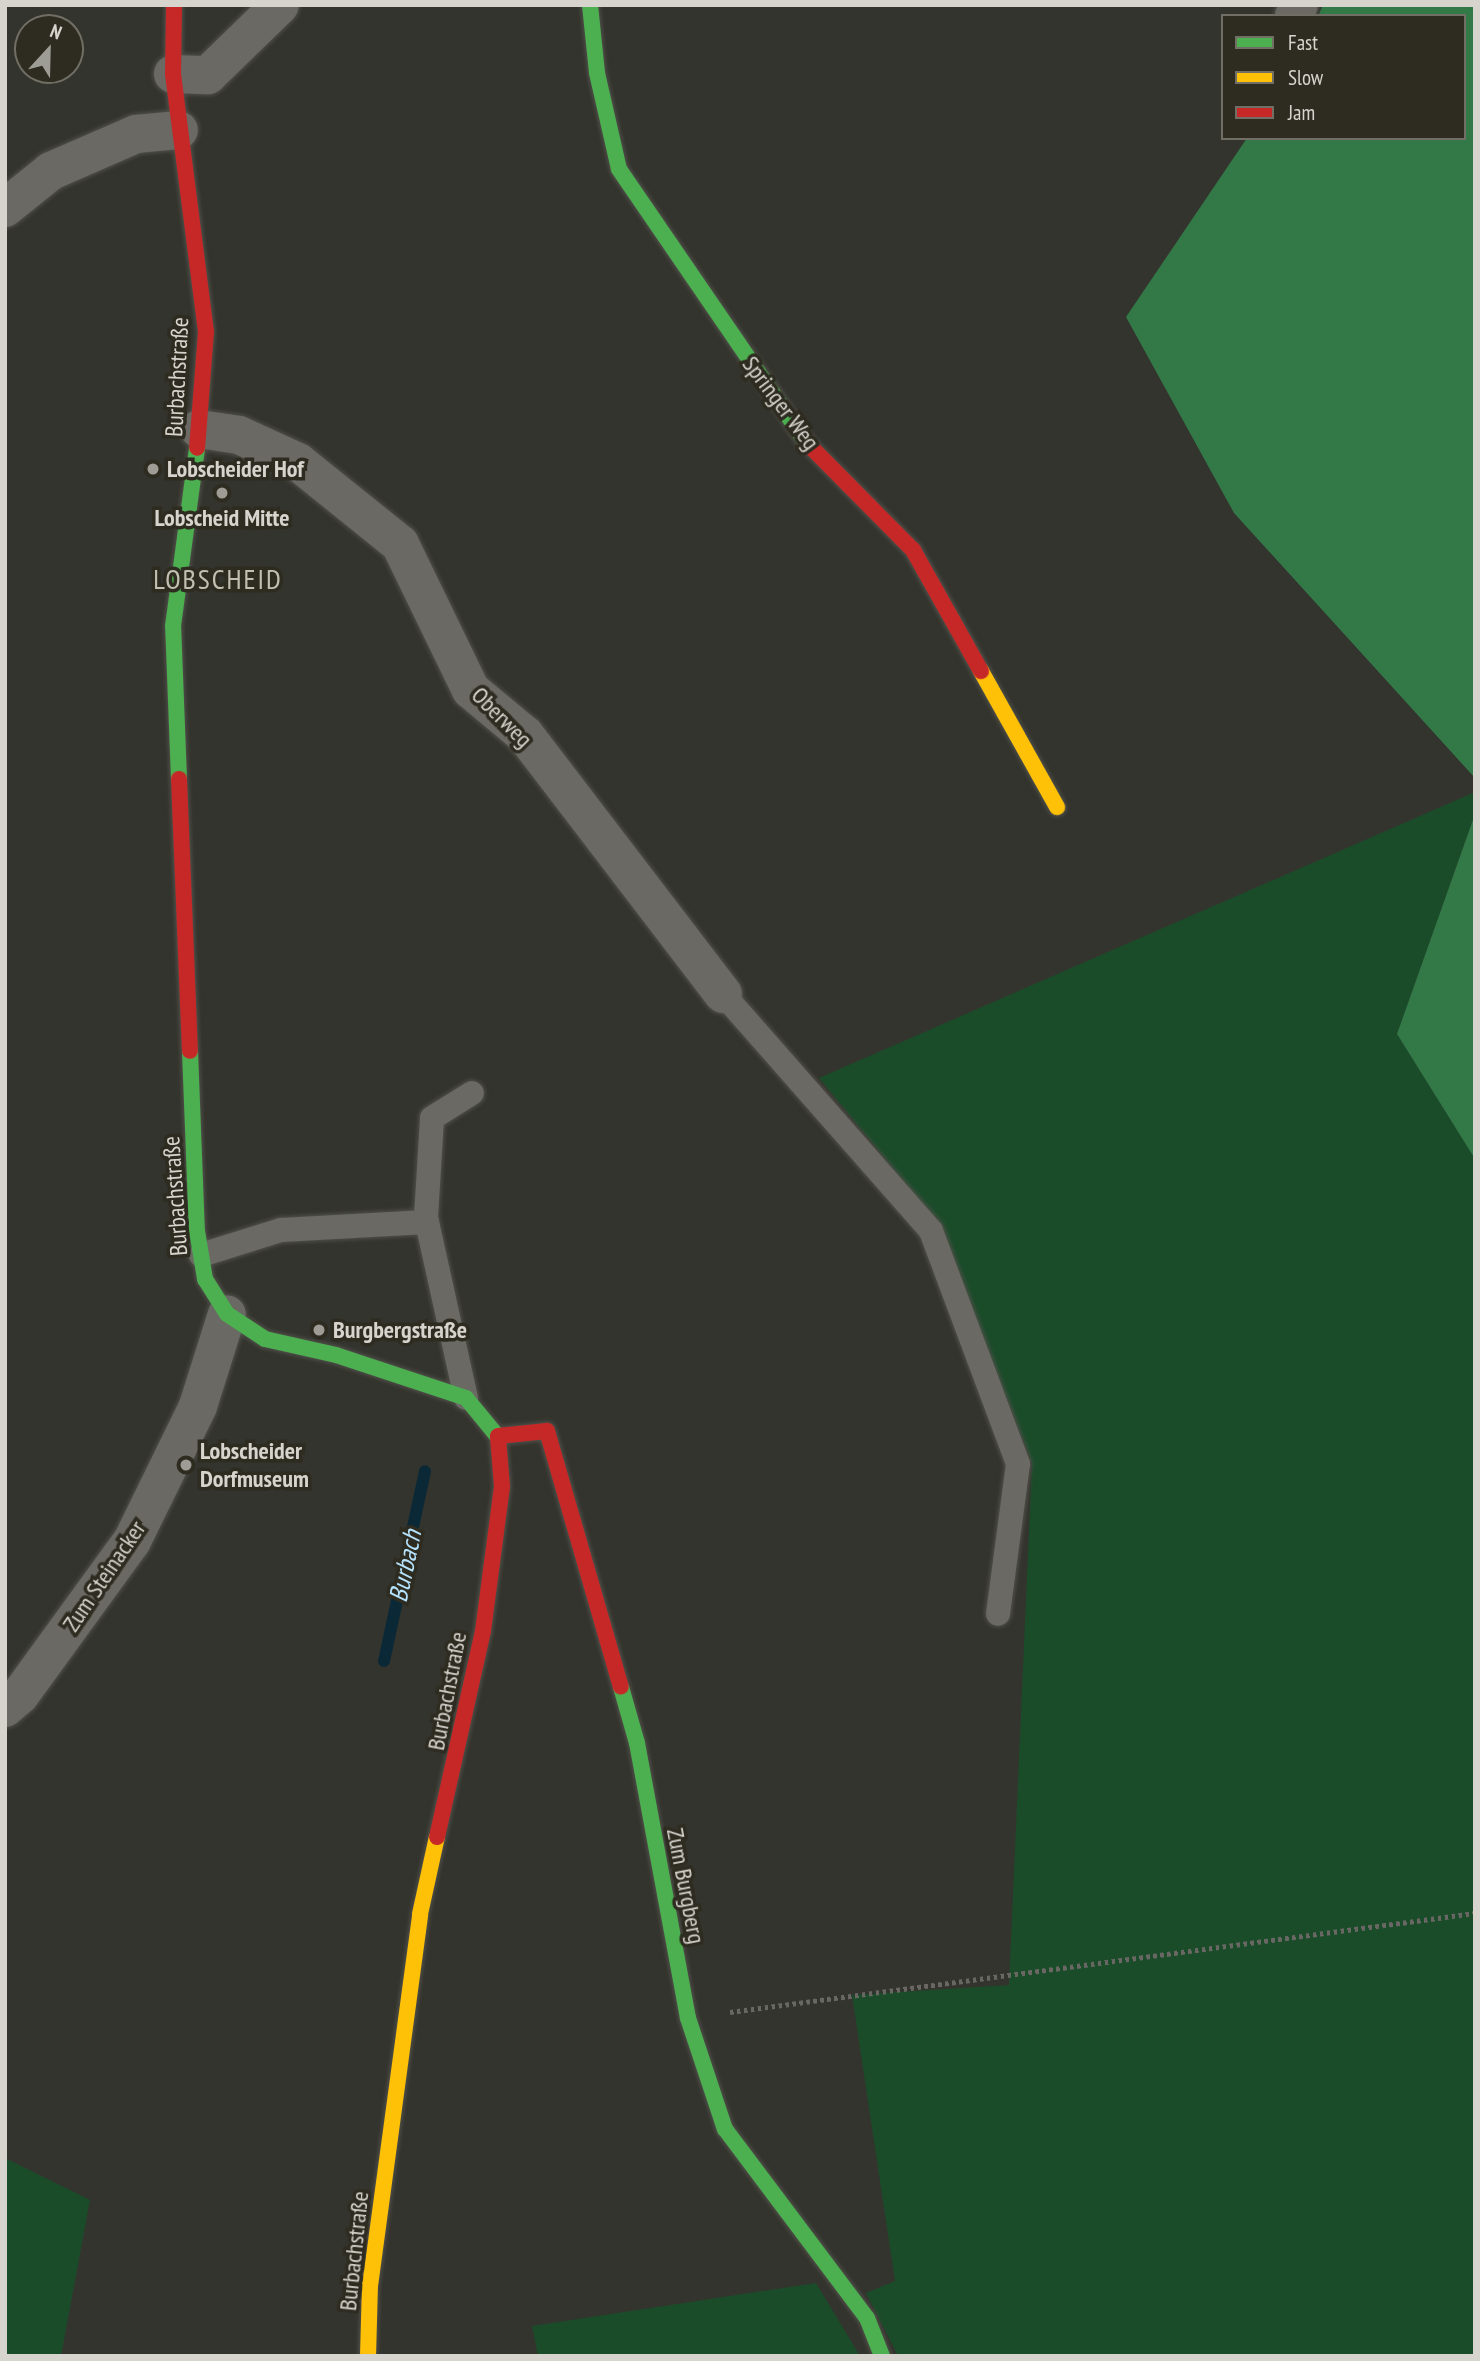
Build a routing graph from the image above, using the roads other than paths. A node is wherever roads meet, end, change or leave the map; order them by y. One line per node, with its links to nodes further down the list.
1 (174, 5): 4 (street, Burbachstraße)
2 (279, 5): 4 (street)
3 (590, 5): 8 (street, Springer Weg)
4 (173, 74): 5 (street, Burbachstraße)
5 (179, 130): 6 (street); 7 (street, Burbachstraße)
6 (5, 208)
7 (199, 429): 9 (street, Oberweg); 12 (street, Burbachstraße)
8 (1057, 807)
9 (723, 994): 16 (lane)
10 (472, 1093): 11 (lane)
11 (427, 1222): 12 (lane); 14 (lane)
12 (201, 1255): 13 (street, Burbachstraße)
13 (227, 1314): 14 (street, Burbachstraße); 17 (street, Zum Steinacker)
14 (466, 1398): 15 (street)
15 (498, 1436): 18 (street, Burbachstraße); 19 (street, Zum Burgberg)
16 (998, 1614)
17 (5, 1708)
18 (368, 2356)
19 (882, 2356)

